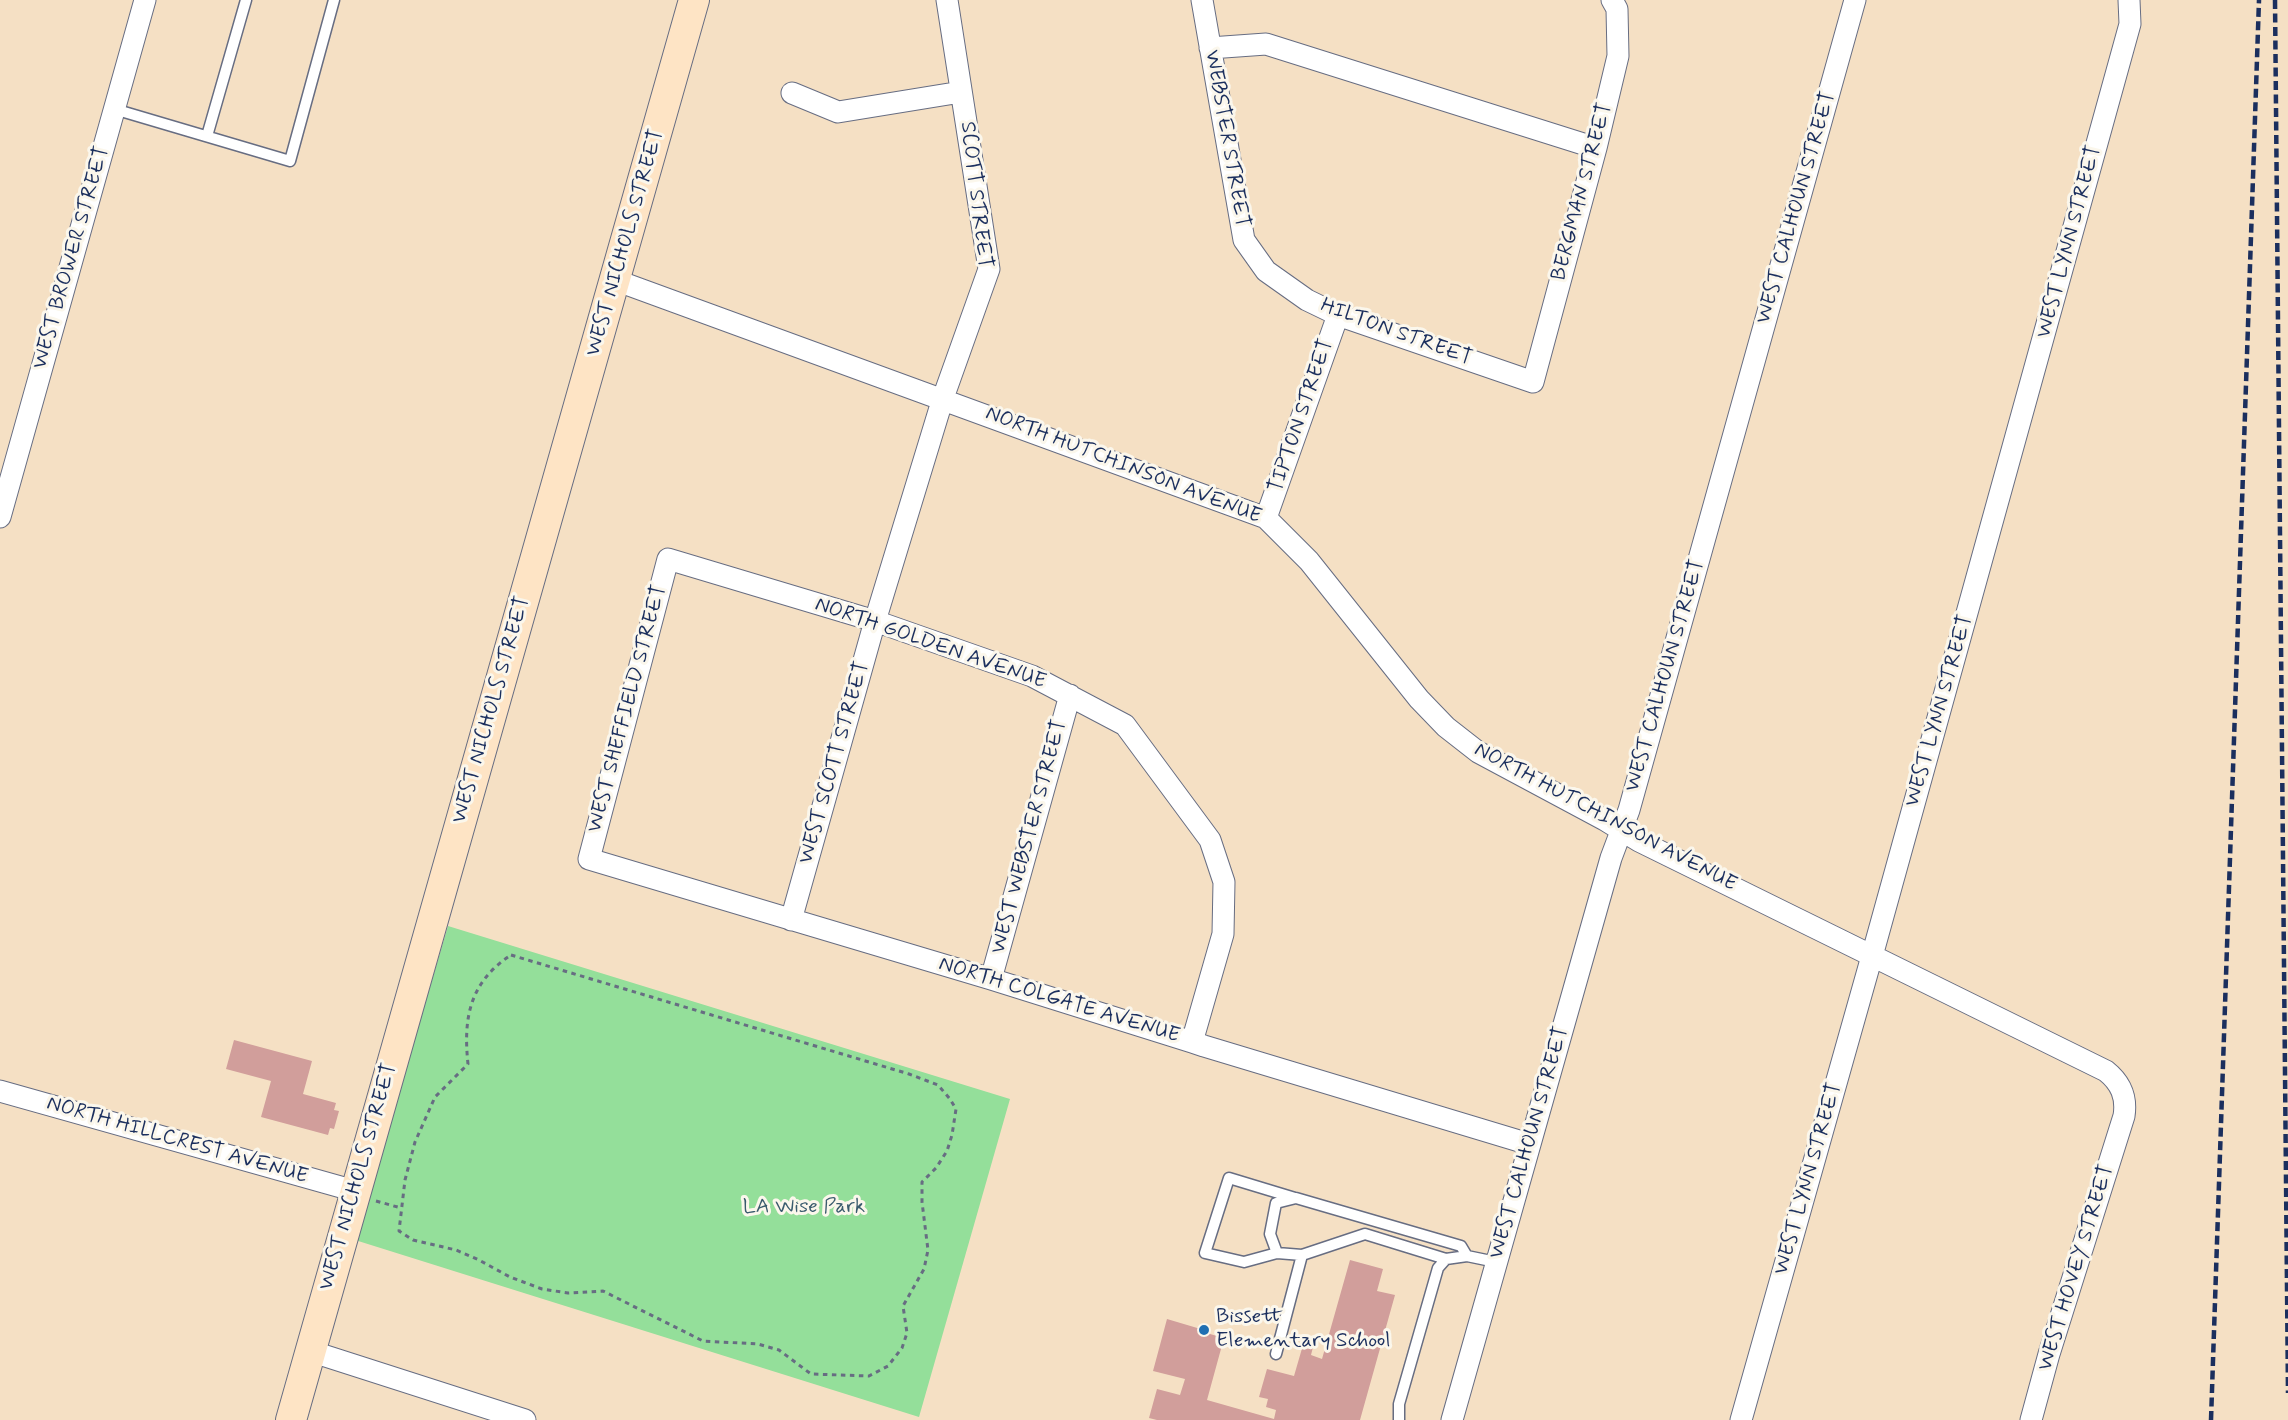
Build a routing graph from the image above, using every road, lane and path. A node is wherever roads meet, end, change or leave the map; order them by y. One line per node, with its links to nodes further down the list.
1 (145, 0): 13 (street, WEST BROWER STREET)
2 (246, 0): 14 (lane)
3 (334, 0): 14 (lane)
4 (694, 0): 17 (street, WEST NICHOLS STREET)
5 (946, 0): 11 (street, SCOTT STREET)
6 (1202, 0): 10 (street, WEBSTER STREET)
7 (1612, 0): 15 (street, BERGMAN STREET)
8 (1855, 0): 26 (street, WEST CALHOUN STREET)
9 (2129, 0): 29 (street, WEST LYNN STREET)
10 (1210, 48): 15 (street); 16 (street, WEBSTER STREET)
11 (961, 92): 12 (street, SCOTT STREET); 20 (street, SCOTT STREET)
12 (792, 93)
13 (114, 109): 14 (lane); 21 (street, WEST BROWER STREET)
14 (207, 136)
15 (1596, 148): 19 (street, BERGMAN STREET)
16 (1266, 271): 18 (street, HILTON STREET)
17 (615, 280): 20 (street, NORTH HUTCHINSON AVENUE); 35 (street, WEST NICHOLS STREET)
18 (1338, 315): 19 (street, HILTON STREET); 22 (street, TIPTON STREET)
19 (1533, 382)
20 (943, 399): 22 (street, NORTH HUTCHINSON AVENUE); 24 (street, WEST SCOTT STREET)
21 (0, 517)
22 (1266, 518): 26 (street, NORTH HUTCHINSON AVENUE)
23 (668, 559): 24 (street, NORTH GOLDEN AVENUE); 27 (street, WEST SHEFFIELD STREET)
24 (875, 621): 25 (street, NORTH GOLDEN AVENUE); 28 (street, WEST SCOTT STREET)
25 (1070, 694): 30 (street, WEST WEBSTER STREET); 31 (street, NORTH GOLDEN AVENUE)
26 (1621, 831): 29 (street, NORTH HUTCHINSON AVENUE); 34 (street, WEST CALHOUN STREET)
27 (589, 859): 28 (street, NORTH COLGATE AVENUE)
28 (791, 920): 30 (street, NORTH COLGATE AVENUE)
29 (1872, 956): 33 (street, NORTH HUTCHINSON AVENUE); 50 (street, WEST LYNN STREET)
30 (991, 979): 31 (street, NORTH COLGATE AVENUE)
31 (1192, 1042): 34 (street, NORTH COLGATE AVENUE)
32 (0, 1091): 35 (street, NORTH HILLCREST AVENUE)
33 (2124, 1116): 51 (street, WEST HOVEY STREET)
34 (1529, 1144): 42 (street, WEST CALHOUN STREET)
35 (362, 1195): 37 (path); 43 (street, WEST NICHOLS STREET)
36 (1296, 1198): 38 (lane); 38 (lane); 40 (lane)
37 (400, 1208): 37 (path)
38 (1277, 1253): 39 (lane)
39 (1302, 1255): 41 (lane); 44 (lane)
40 (1467, 1256): 41 (lane); 42 (lane)
41 (1446, 1260): 48 (lane)
42 (1496, 1262): 49 (street, WEST CALHOUN STREET)
43 (310, 1351): 45 (street); 46 (street, WEST NICHOLS STREET)
44 (1276, 1353)
45 (471, 1412): 47 (street)
46 (291, 1420)
47 (525, 1420)
48 (1399, 1420)
49 (1452, 1420)
50 (1741, 1420)
51 (2031, 1420)

